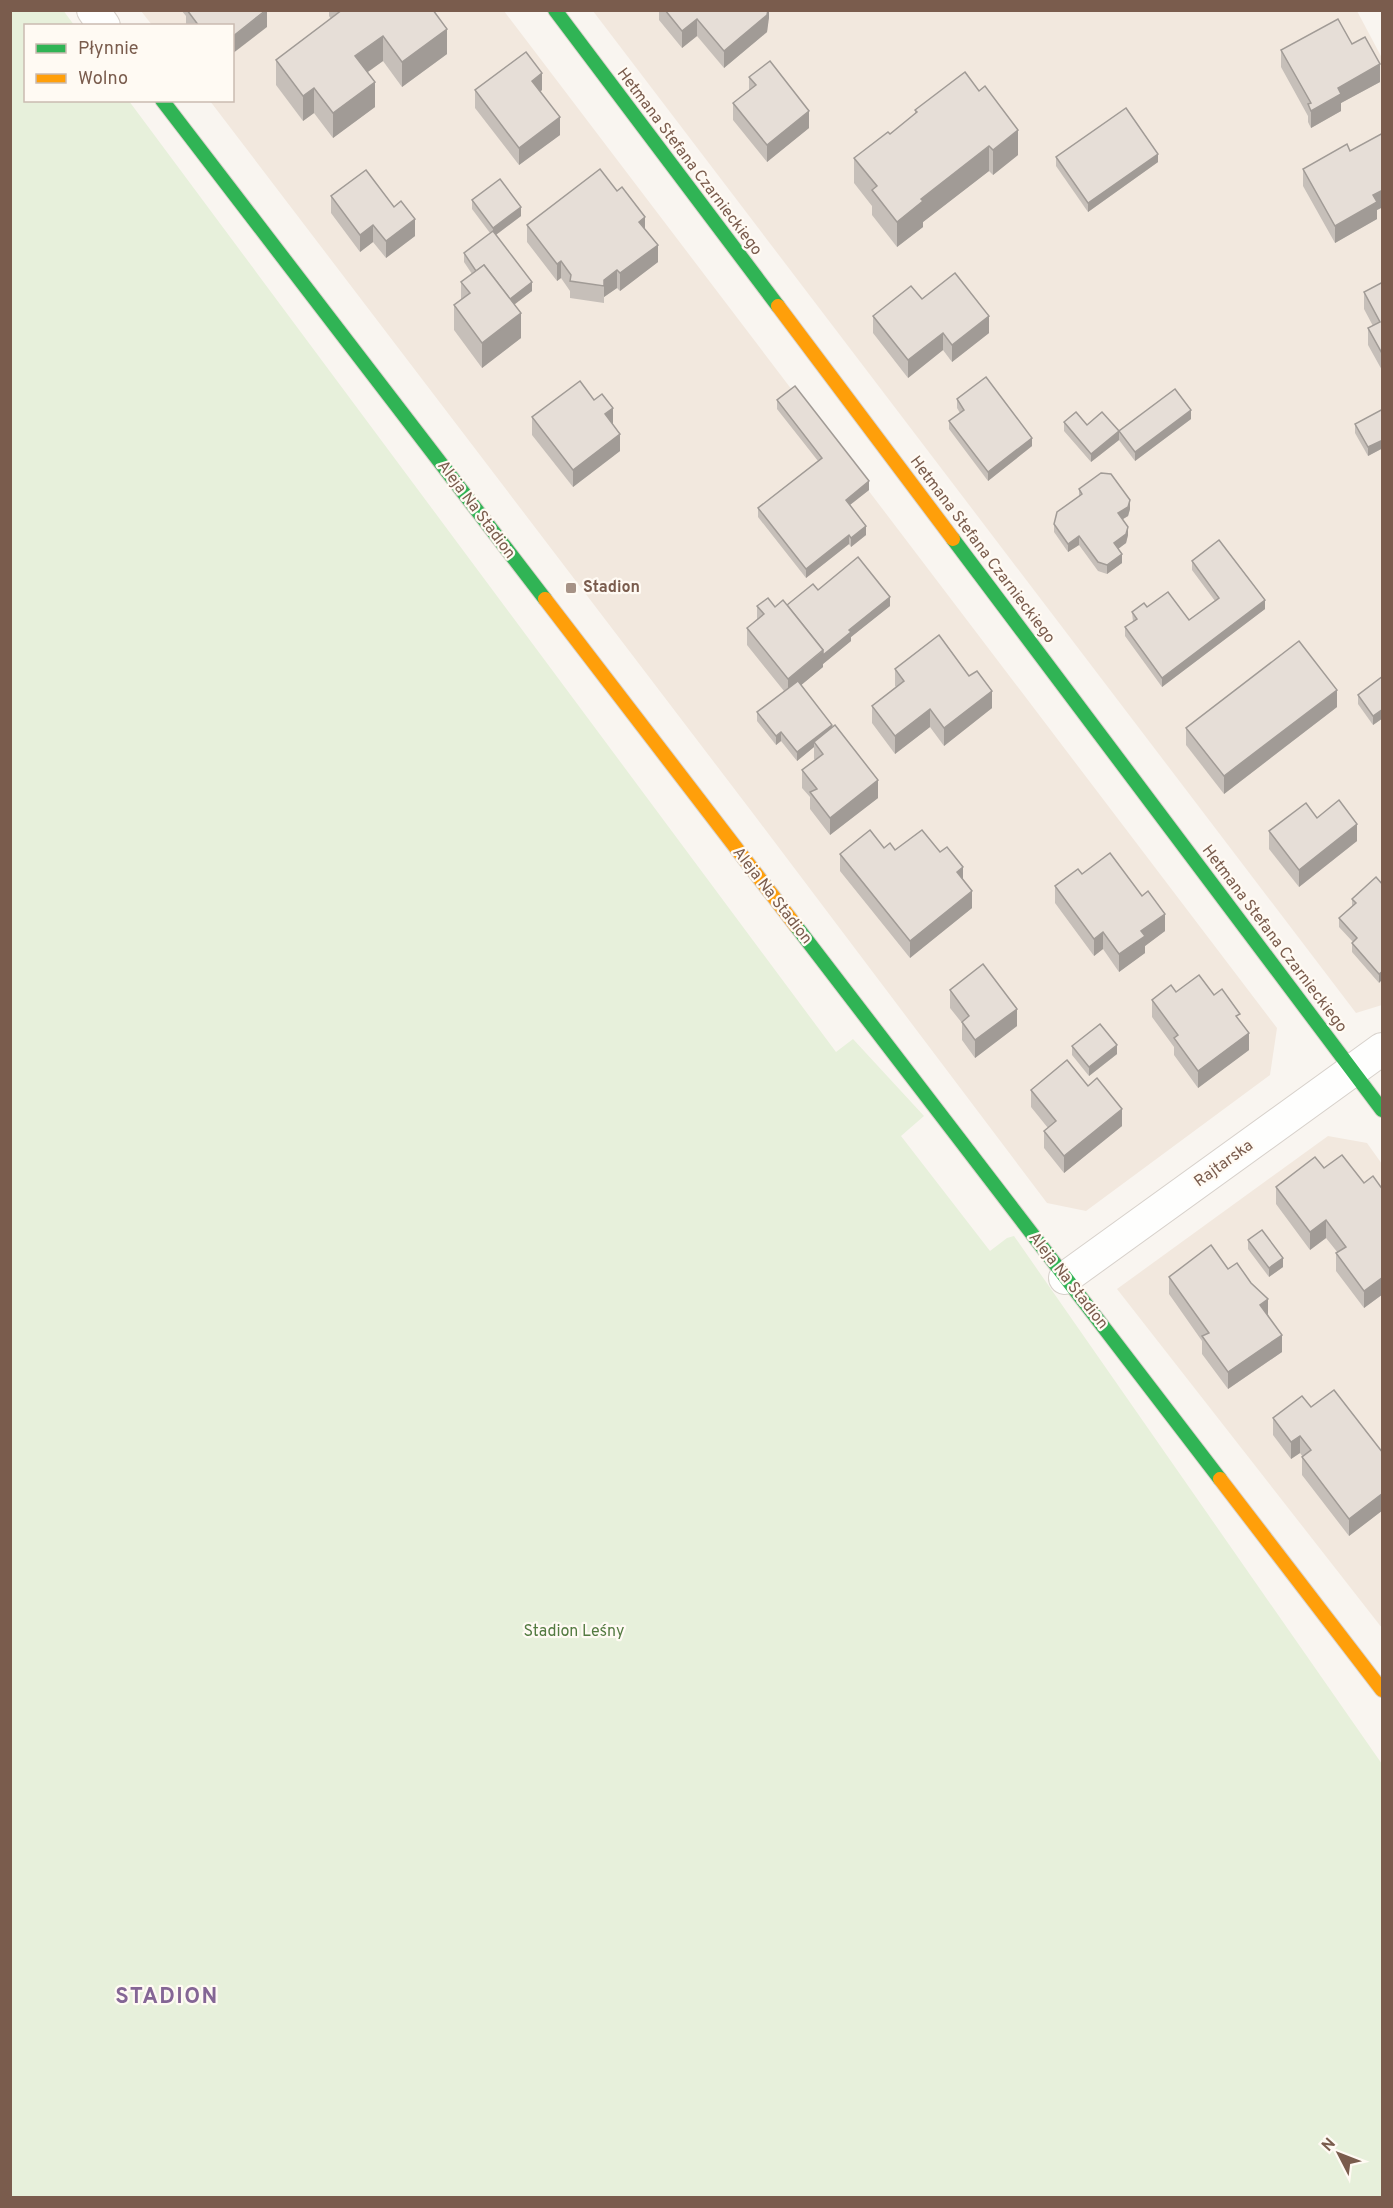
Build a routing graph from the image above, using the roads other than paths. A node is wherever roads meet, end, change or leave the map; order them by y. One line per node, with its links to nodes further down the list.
1 (93, 10): 3 (street)
2 (555, 10): 6 (street, Hetmana Stefana Czarnieckiego)
3 (103, 24)
4 (164, 102): 8 (street, Aleja Na Stadion)
5 (1383, 1049): 6 (street, Rajtarska)
6 (1353, 1071): 7 (street, Hetmana Stefana Czarnieckiego); 8 (street, Rajtarska)
7 (1383, 1110)
8 (1065, 1278): 9 (street, Aleja Na Stadion)
9 (1383, 1690)

